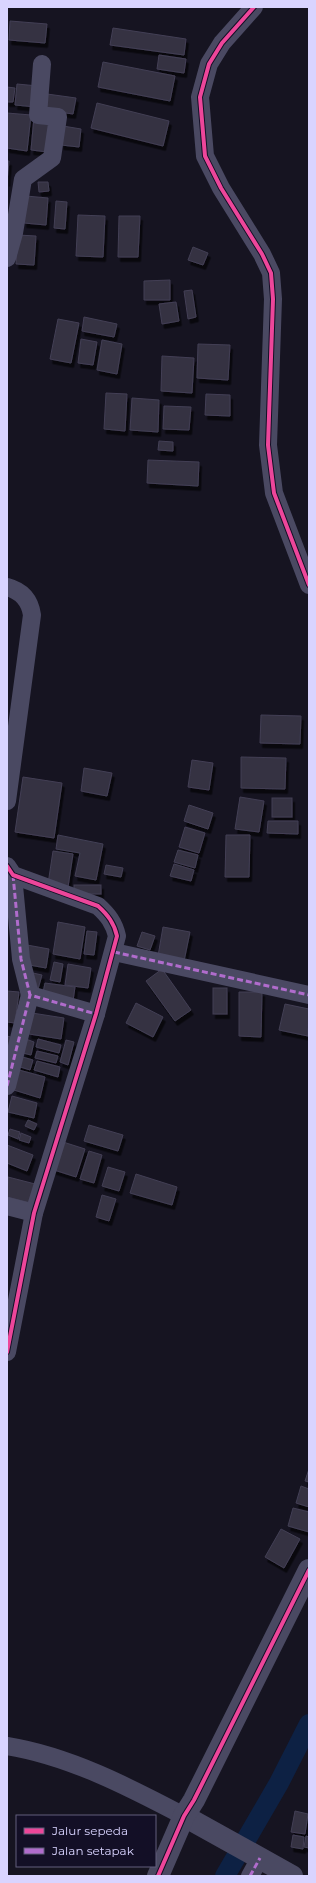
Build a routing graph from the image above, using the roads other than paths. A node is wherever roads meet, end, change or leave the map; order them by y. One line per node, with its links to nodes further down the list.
1 (254, 7): 4 (street)
2 (42, 64): 3 (street)
3 (7, 258)
4 (309, 585)
5 (7, 587): 6 (street)
6 (7, 801)
7 (10, 870): 8 (street); 9 (street)
8 (114, 952): 10 (street); 11 (street)
9 (30, 995): 11 (street); 12 (street)
10 (309, 995)
11 (96, 1014): 14 (street)
12 (7, 1086)
13 (7, 1206): 14 (street)
14 (34, 1212): 15 (street)
15 (7, 1352)
16 (309, 1570): 18 (street)
17 (7, 1746): 18 (street)
18 (191, 1820): 19 (street); 20 (street)
19 (255, 1863): 21 (street)
20 (158, 1876)
21 (292, 1876)

